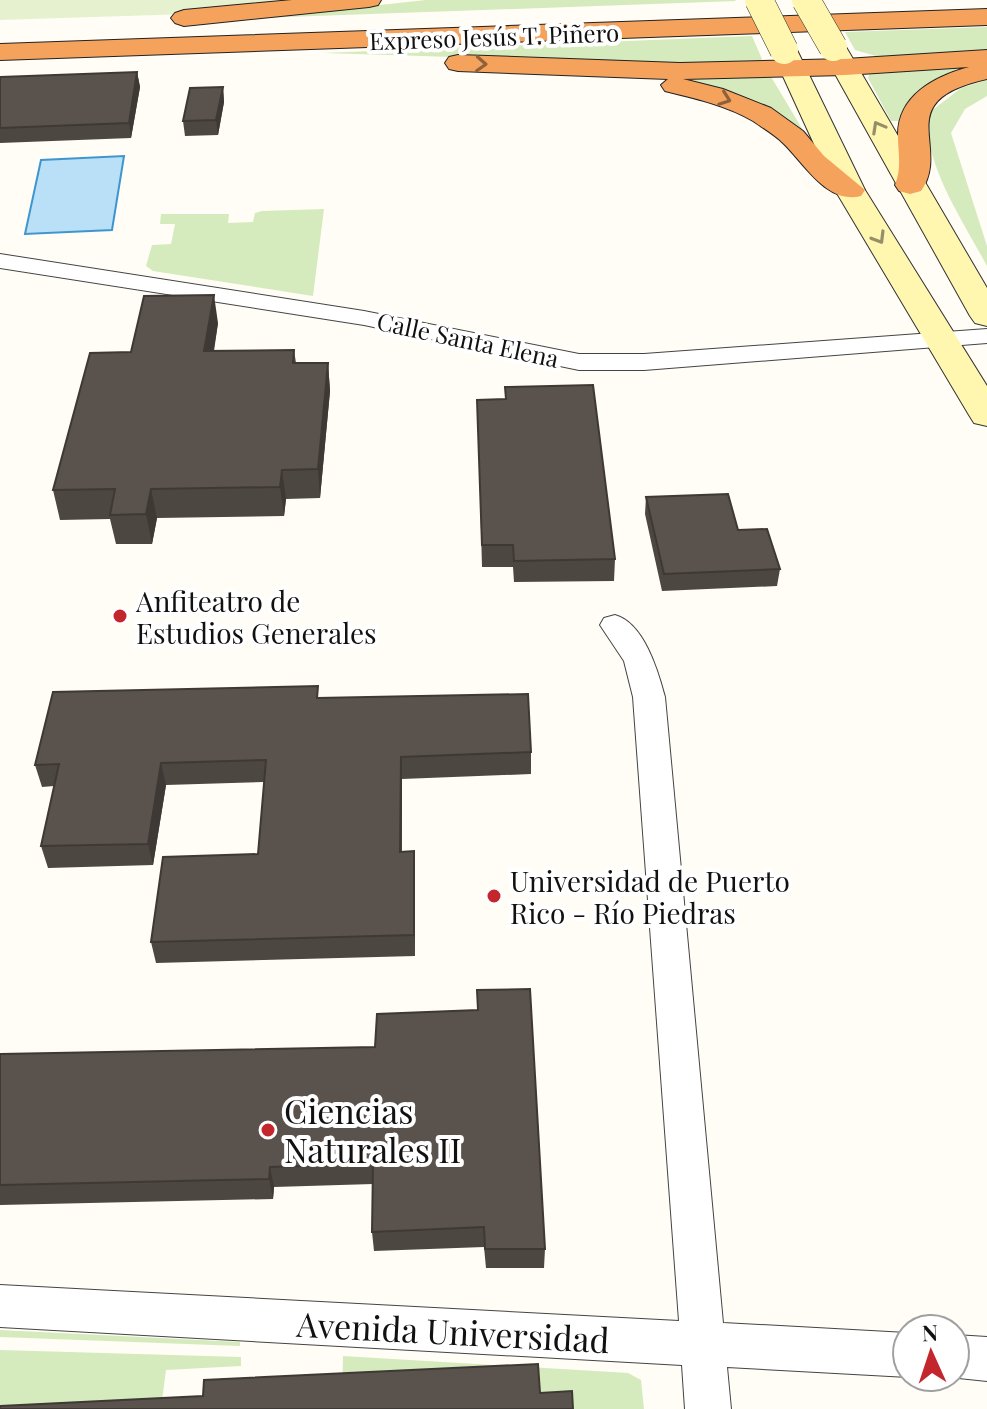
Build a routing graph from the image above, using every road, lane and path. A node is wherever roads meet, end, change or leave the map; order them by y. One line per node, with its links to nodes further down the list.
1 (369, 0): 6 (highway)
2 (759, 0): 11 (main road, bridge)
3 (806, 0): 9 (main road, bridge)
4 (987, 1): 8 (highway, Expreso Jesús T. Piñero)
5 (987, 17): 8 (highway, Expreso Jesús T. Piñero)
6 (159, 19)
7 (41, 26): 8 (highway)
8 (3, 42): 12 (highway, one-way to 12)
9 (839, 57): 10 (highway); 11 (highway); 14 (main road, one-way to 9)
10 (987, 58)
11 (788, 59): 12 (highway); 15 (main road)
12 (538, 67): 15 (highway, one-way to 15)
13 (987, 71): 14 (highway)
14 (910, 185): 17 (main road)
15 (850, 190): 19 (main road, one-way to 19)
16 (0, 261): 19 (street, Calle Santa Elena)
17 (987, 316)
18 (987, 336): 19 (street, Calle Santa Elena)
19 (940, 340): 20 (main road)
20 (987, 415)
21 (615, 625): 23 (street)
22 (0, 1306): 23 (street, Avenida Universidad)
23 (702, 1345): 24 (street, Avenida Universidad); 25 (street)
24 (891, 1354)
25 (708, 1409)

